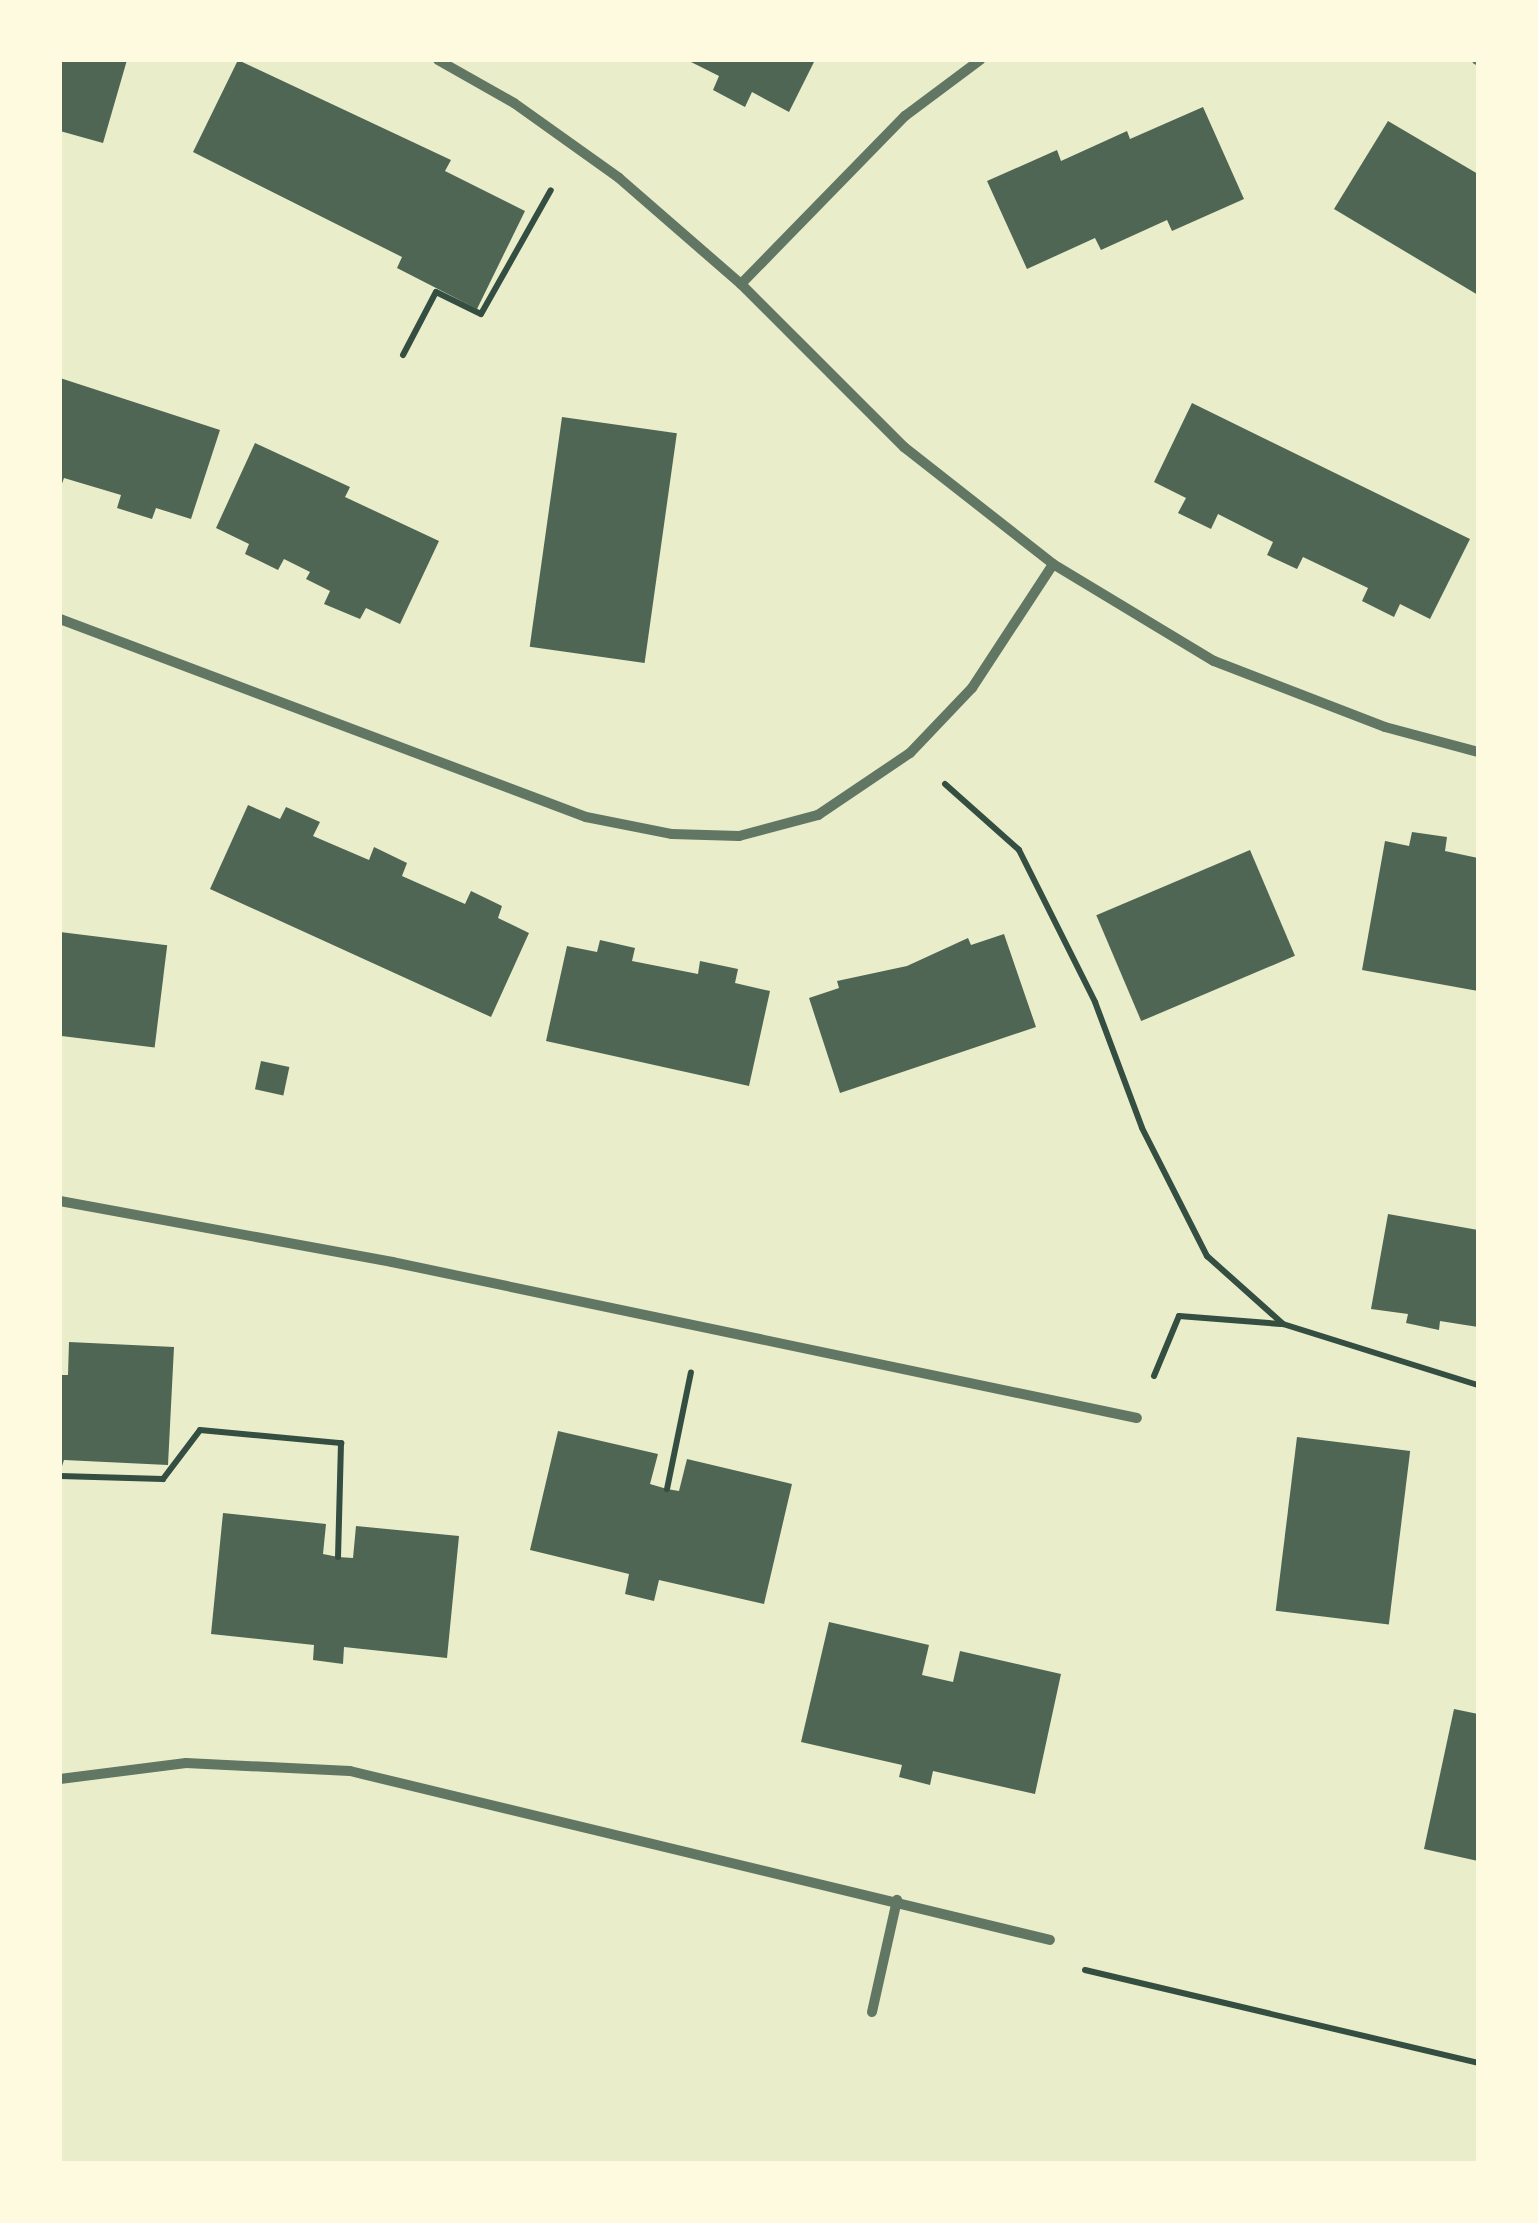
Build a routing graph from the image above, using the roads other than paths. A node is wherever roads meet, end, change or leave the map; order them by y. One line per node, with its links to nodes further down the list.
1 (438, 60): 3 (street)
2 (980, 60): 3 (street)
3 (741, 284): 4 (street)
4 (1053, 564): 5 (street); 6 (street)
5 (60, 620)
6 (1478, 752)
7 (60, 1201): 8 (street)
8 (1137, 1418)
9 (60, 1779): 10 (street)
10 (897, 1900): 11 (street); 12 (street)
11 (1050, 1940)
12 (872, 2012)

